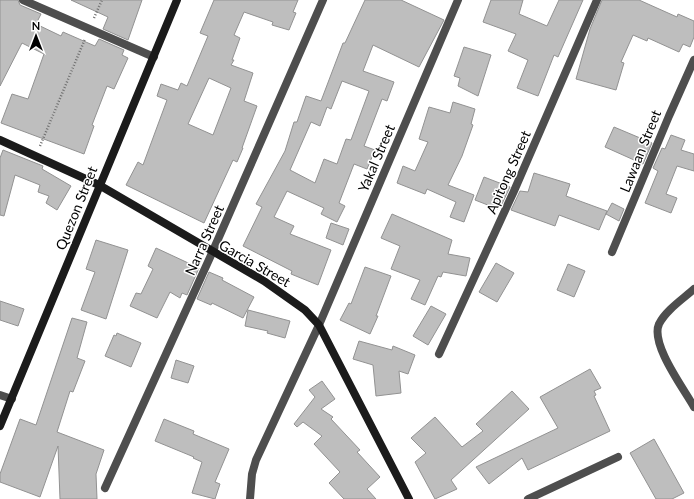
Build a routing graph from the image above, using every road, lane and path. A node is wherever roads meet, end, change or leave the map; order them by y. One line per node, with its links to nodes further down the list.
1 (23, 0): 7 (street)
2 (102, 0): 7 (path)
3 (177, 0): 8 (street, Quezon Street)
4 (323, 0): 14 (street, Narra Street)
5 (458, 0): 16 (street, Yakal Street)
6 (597, 0): 17 (street, Apitong Street)
7 (90, 29): 8 (street); 11 (path)
8 (154, 56): 12 (street, Quezon Street)
9 (694, 60): 13 (street, Lawaan Street)
10 (0, 140): 11 (street, Garcia Street)
11 (35, 156): 12 (street, Garcia Street)
12 (99, 185): 14 (street, Garcia Street); 19 (street, Quezon Street)
13 (612, 252)
14 (212, 253): 16 (street, Garcia Street); 23 (street, Narra Street)
15 (694, 289): 20 (street)
16 (318, 325): 24 (street, Yakal Street); 25 (street, Garcia Street)
17 (439, 354)
18 (0, 395): 19 (street)
19 (12, 399): 21 (street, Quezon Street)
20 (694, 407)
21 (0, 426)
22 (618, 457): 26 (street)
23 (105, 488)
24 (250, 499)
25 (409, 499)
26 (528, 499)

